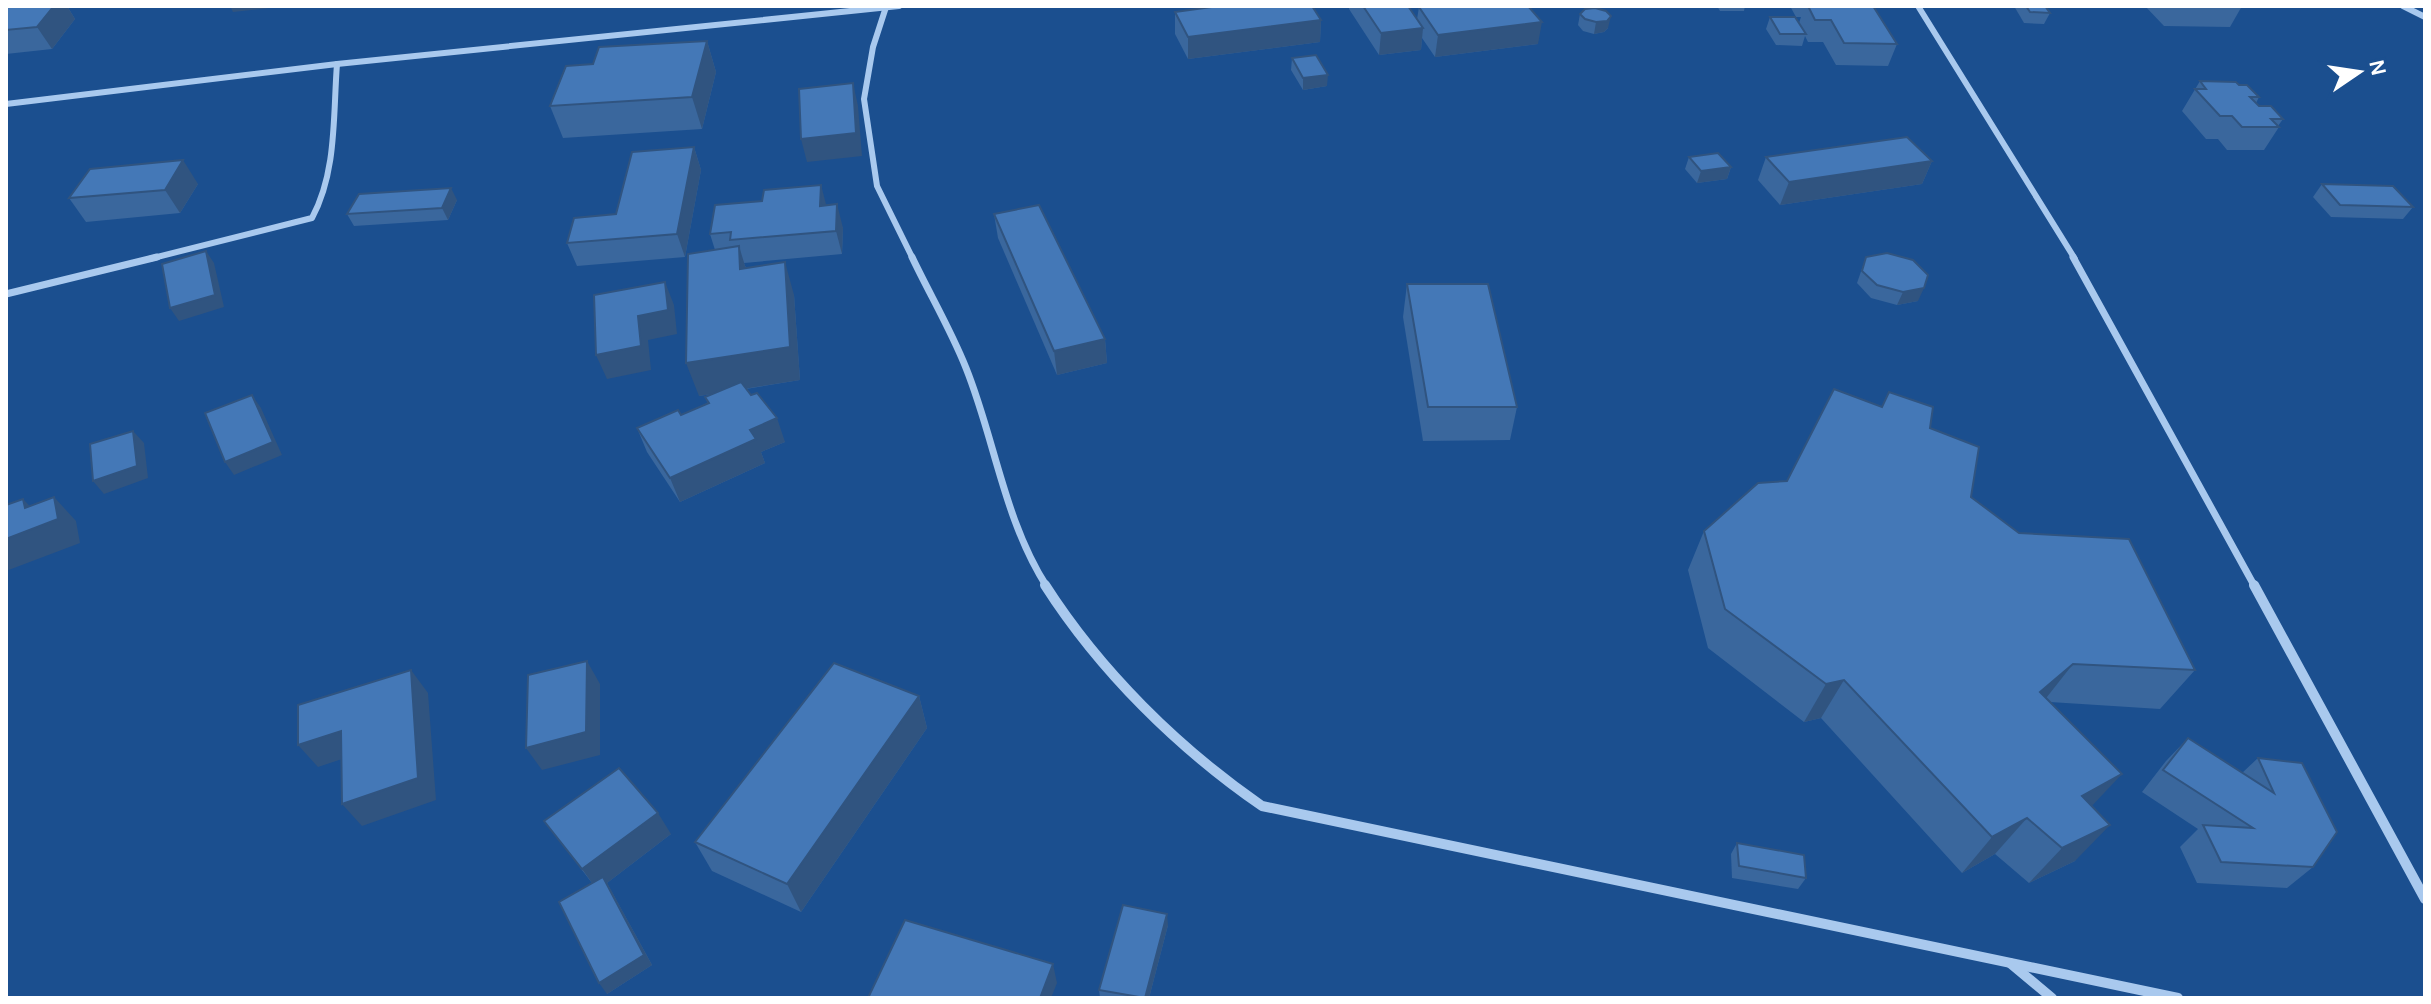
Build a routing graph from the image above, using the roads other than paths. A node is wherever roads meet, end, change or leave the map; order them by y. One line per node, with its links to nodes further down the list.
1 (899, 6): 4 (street)
2 (1918, 6): 9 (street)
3 (2403, 6): 5 (street)
4 (886, 7): 6 (street); 10 (street)
5 (2425, 17)
6 (337, 64): 7 (street); 8 (street)
7 (6, 104)
8 (6, 294)
9 (2425, 899)
10 (2010, 963): 11 (street); 12 (street)
11 (2052, 998)
12 (2178, 998)

